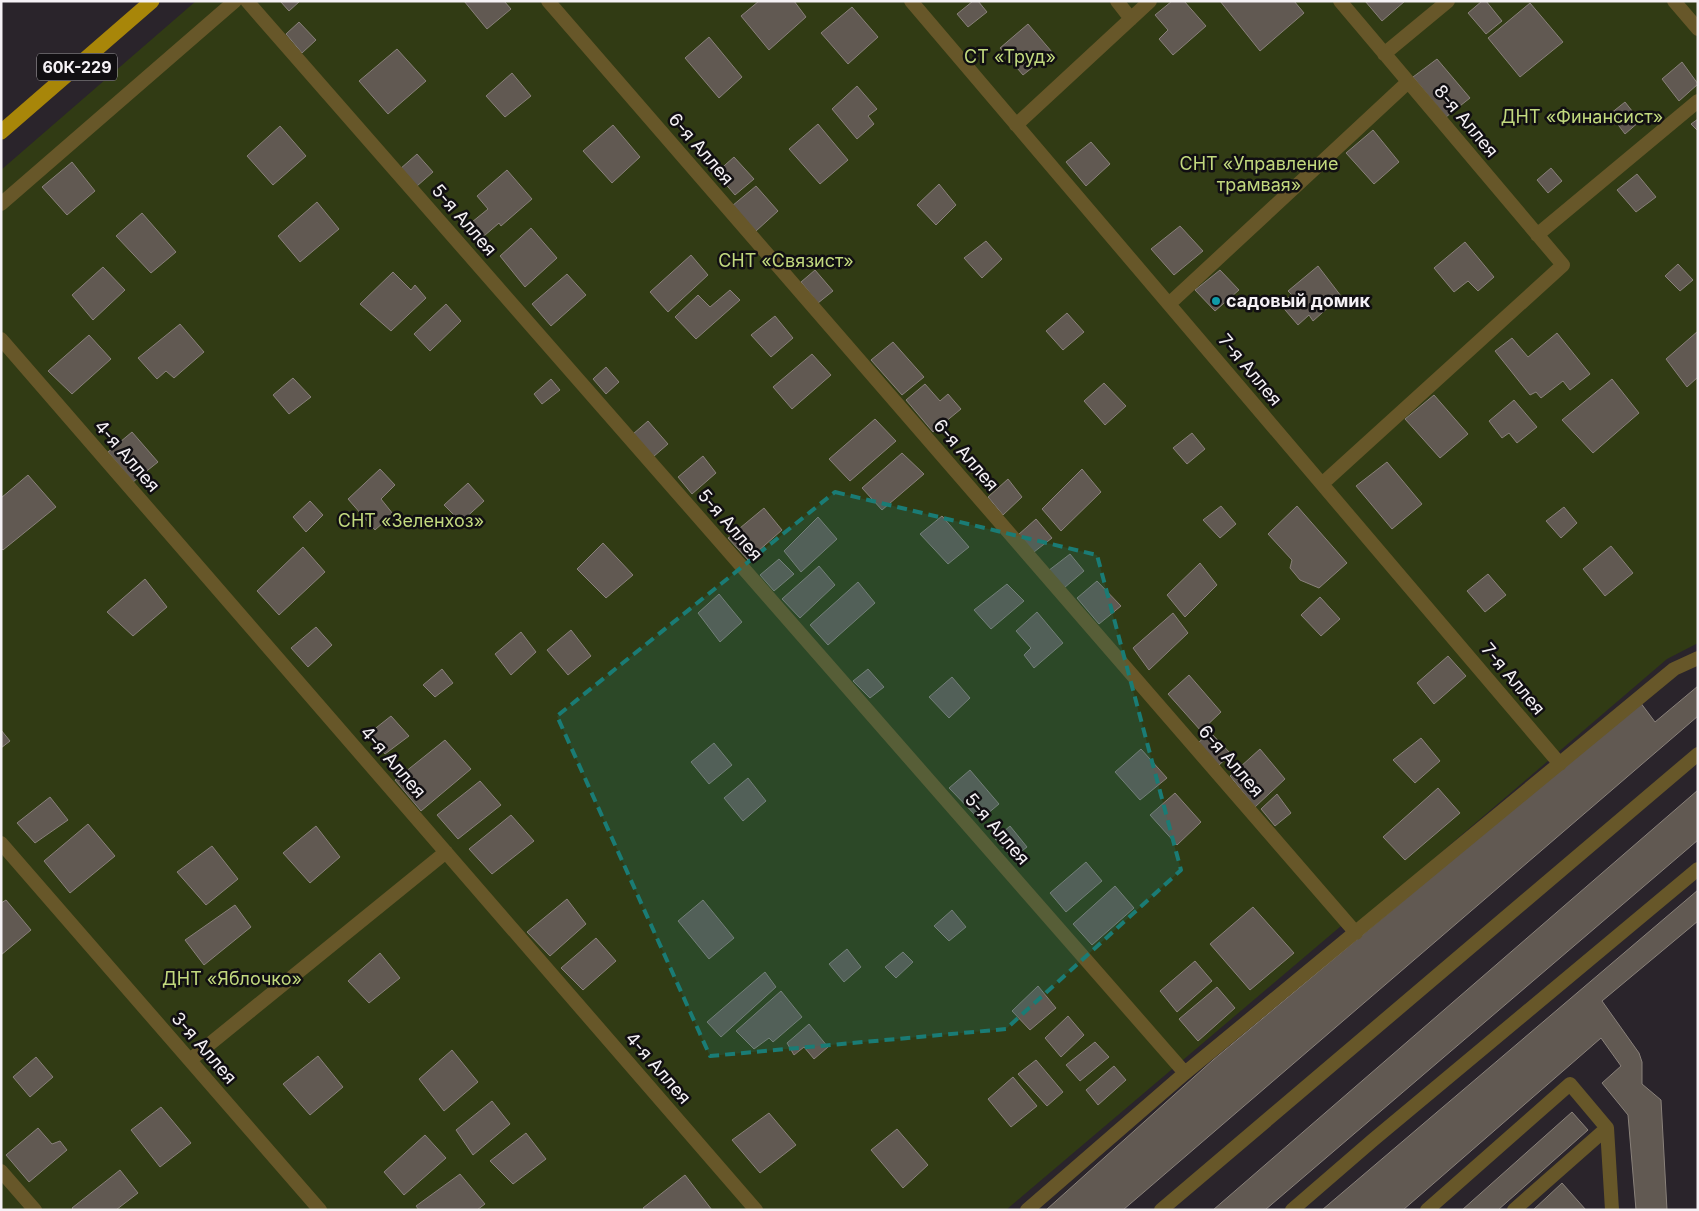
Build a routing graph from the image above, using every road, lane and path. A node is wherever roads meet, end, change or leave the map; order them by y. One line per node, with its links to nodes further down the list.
1 (152, 1): 17 (main road, 60К-229)
2 (235, 1): 18 (lane)
3 (247, 1): 31 (lane, 5-я Аллея)
4 (548, 1): 29 (lane, 6-я Аллея)
5 (911, 1): 16 (lane, 7-я Аллея)
6 (1117, 1): 11 (lane)
7 (1150, 1): 11 (lane)
8 (1340, 1): 13 (lane, 8-я Аллея)
9 (1448, 1): 13 (lane)
10 (1674, 1): 12 (lane)
11 (1131, 19): 16 (lane)
12 (1698, 29)
13 (1384, 54): 14 (lane, 8-я Аллея)
14 (1408, 82): 19 (lane, 8-я Аллея); 20 (lane)
15 (1698, 101): 19 (lane)
16 (1016, 125): 20 (lane, 7-я Аллея)
17 (1, 132)
18 (1, 204)
19 (1537, 235): 22 (lane, 8-я Аллея)
20 (1169, 304): 22 (lane, 7-я Аллея)
21 (1, 339): 27 (lane, 4-я Аллея)
22 (1322, 484): 25 (lane, 7-я Аллея)
23 (1698, 658): 25 (lane)
24 (1698, 754): 38 (lane)
25 (1560, 764): 29 (lane)
26 (1, 843): 30 (lane, 3-я Аллея)
27 (446, 852): 30 (lane); 36 (lane, 4-я Аллея)
28 (1698, 869): 39 (lane)
29 (1356, 933): 31 (lane)
30 (190, 1060): 35 (lane, 3-я Аллея)
31 (1185, 1073): 37 (lane)
32 (1608, 1128): 40 (lane); 41 (lane); 42 (lane)
33 (1, 1170): 34 (lane)
34 (35, 1210)
35 (320, 1210)
36 (756, 1210)
37 (1026, 1210)
38 (1161, 1210)
39 (1292, 1210)
40 (1427, 1210)
41 (1514, 1210)
42 (1612, 1210)

